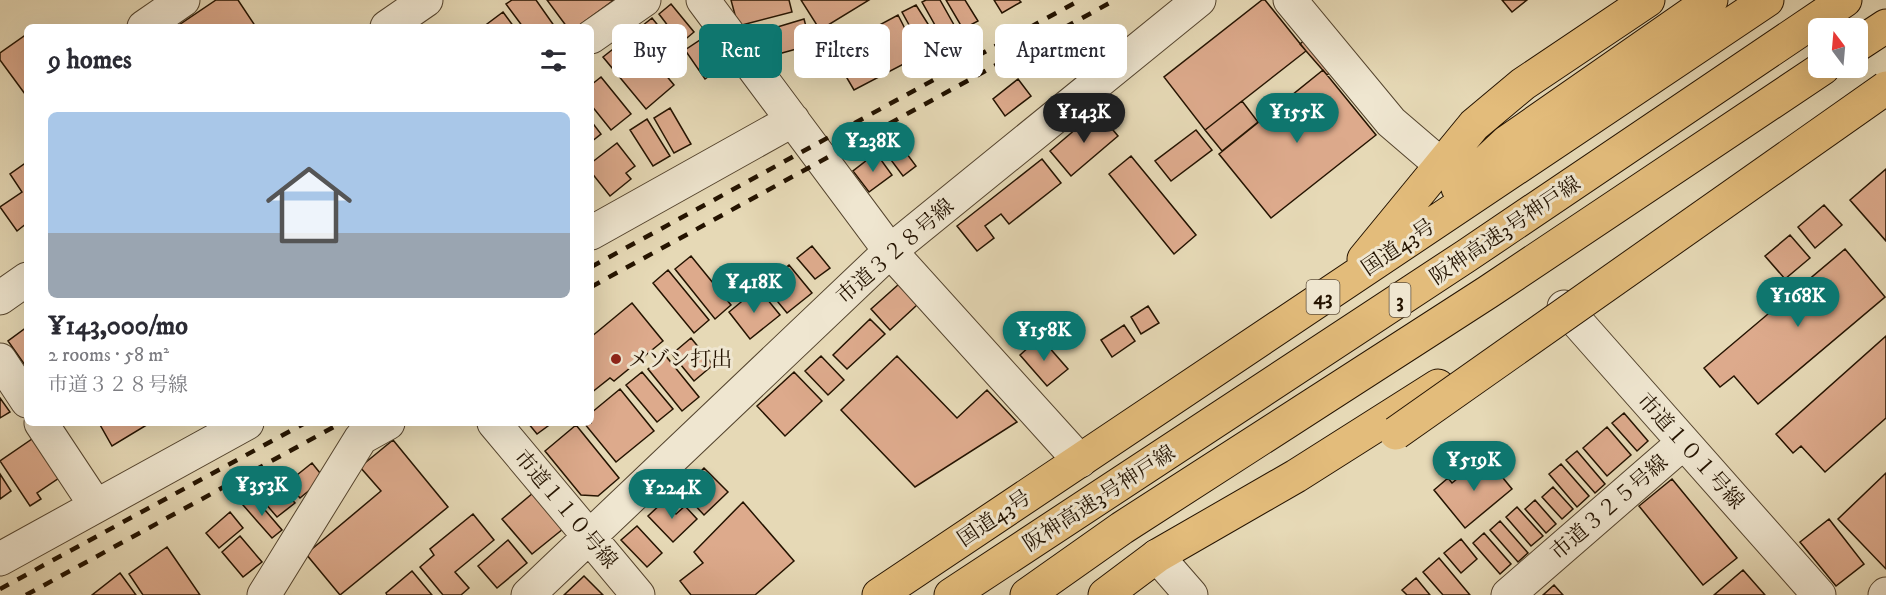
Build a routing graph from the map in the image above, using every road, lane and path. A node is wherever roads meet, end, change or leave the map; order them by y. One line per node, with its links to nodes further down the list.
1 (183, 0): 12 (street)
2 (426, 0): 11 (street)
3 (644, 0): 14 (street)
4 (703, 0): 19 (street)
5 (1199, 0): 22 (street, 市道３２８号線)
6 (1290, 0): 20 (street)
7 (1648, 0): 20 (highway)
8 (1711, 0): 23 (highway)
9 (1767, 0): 23 (highway, 国道43号 / 43)
10 (1845, 0): 44 (highway, 阪神高速3号神戸線 / 3)
11 (387, 16)
12 (148, 24)
13 (1886, 26): 15 (highway)
14 (594, 35)
15 (1868, 38)
16 (1886, 76): 27 (highway)
17 (1808, 78): 45 (highway, 阪神高速3号神戸線 / 3)
18 (1886, 88): 38 (highway, bridge)
19 (793, 120): 21 (street); 22 (street)
20 (1440, 164): 25 (highway)
21 (594, 231)
22 (890, 251): 35 (street); 37 (street, 市道３２８号線)
23 (1384, 257): 25 (highway, 国道43号 / 43)
24 (24, 281): 26 (street)
25 (1344, 283): 35 (highway, 国道43号 / 43)
26 (0, 298)
27 (1564, 307): 34 (street, 市道１０１号線); 38 (highway)
28 (0, 360): 29 (street)
29 (24, 396)
30 (43, 426): 36 (street)
31 (242, 426): 36 (street)
32 (383, 426): 40 (street)
33 (496, 426): 37 (street, 市道１１０号線)
34 (1683, 443): 48 (street, 市道３２５号線); 49 (street, 市道１０１号線)
35 (1080, 461): 43 (highway, 国道43号 / 43)
36 (96, 506): 39 (street)
37 (587, 536): 41 (street, 市道３２８号線); 42 (street, 市道１１０号線)
38 (1157, 556): 46 (highway); 47 (street)
39 (0, 559)
40 (264, 595)
41 (528, 595)
42 (638, 595)
43 (879, 595)
44 (951, 595)
45 (1027, 595)
46 (1105, 595)
47 (1191, 595)
48 (1508, 595)
49 (1819, 595)

